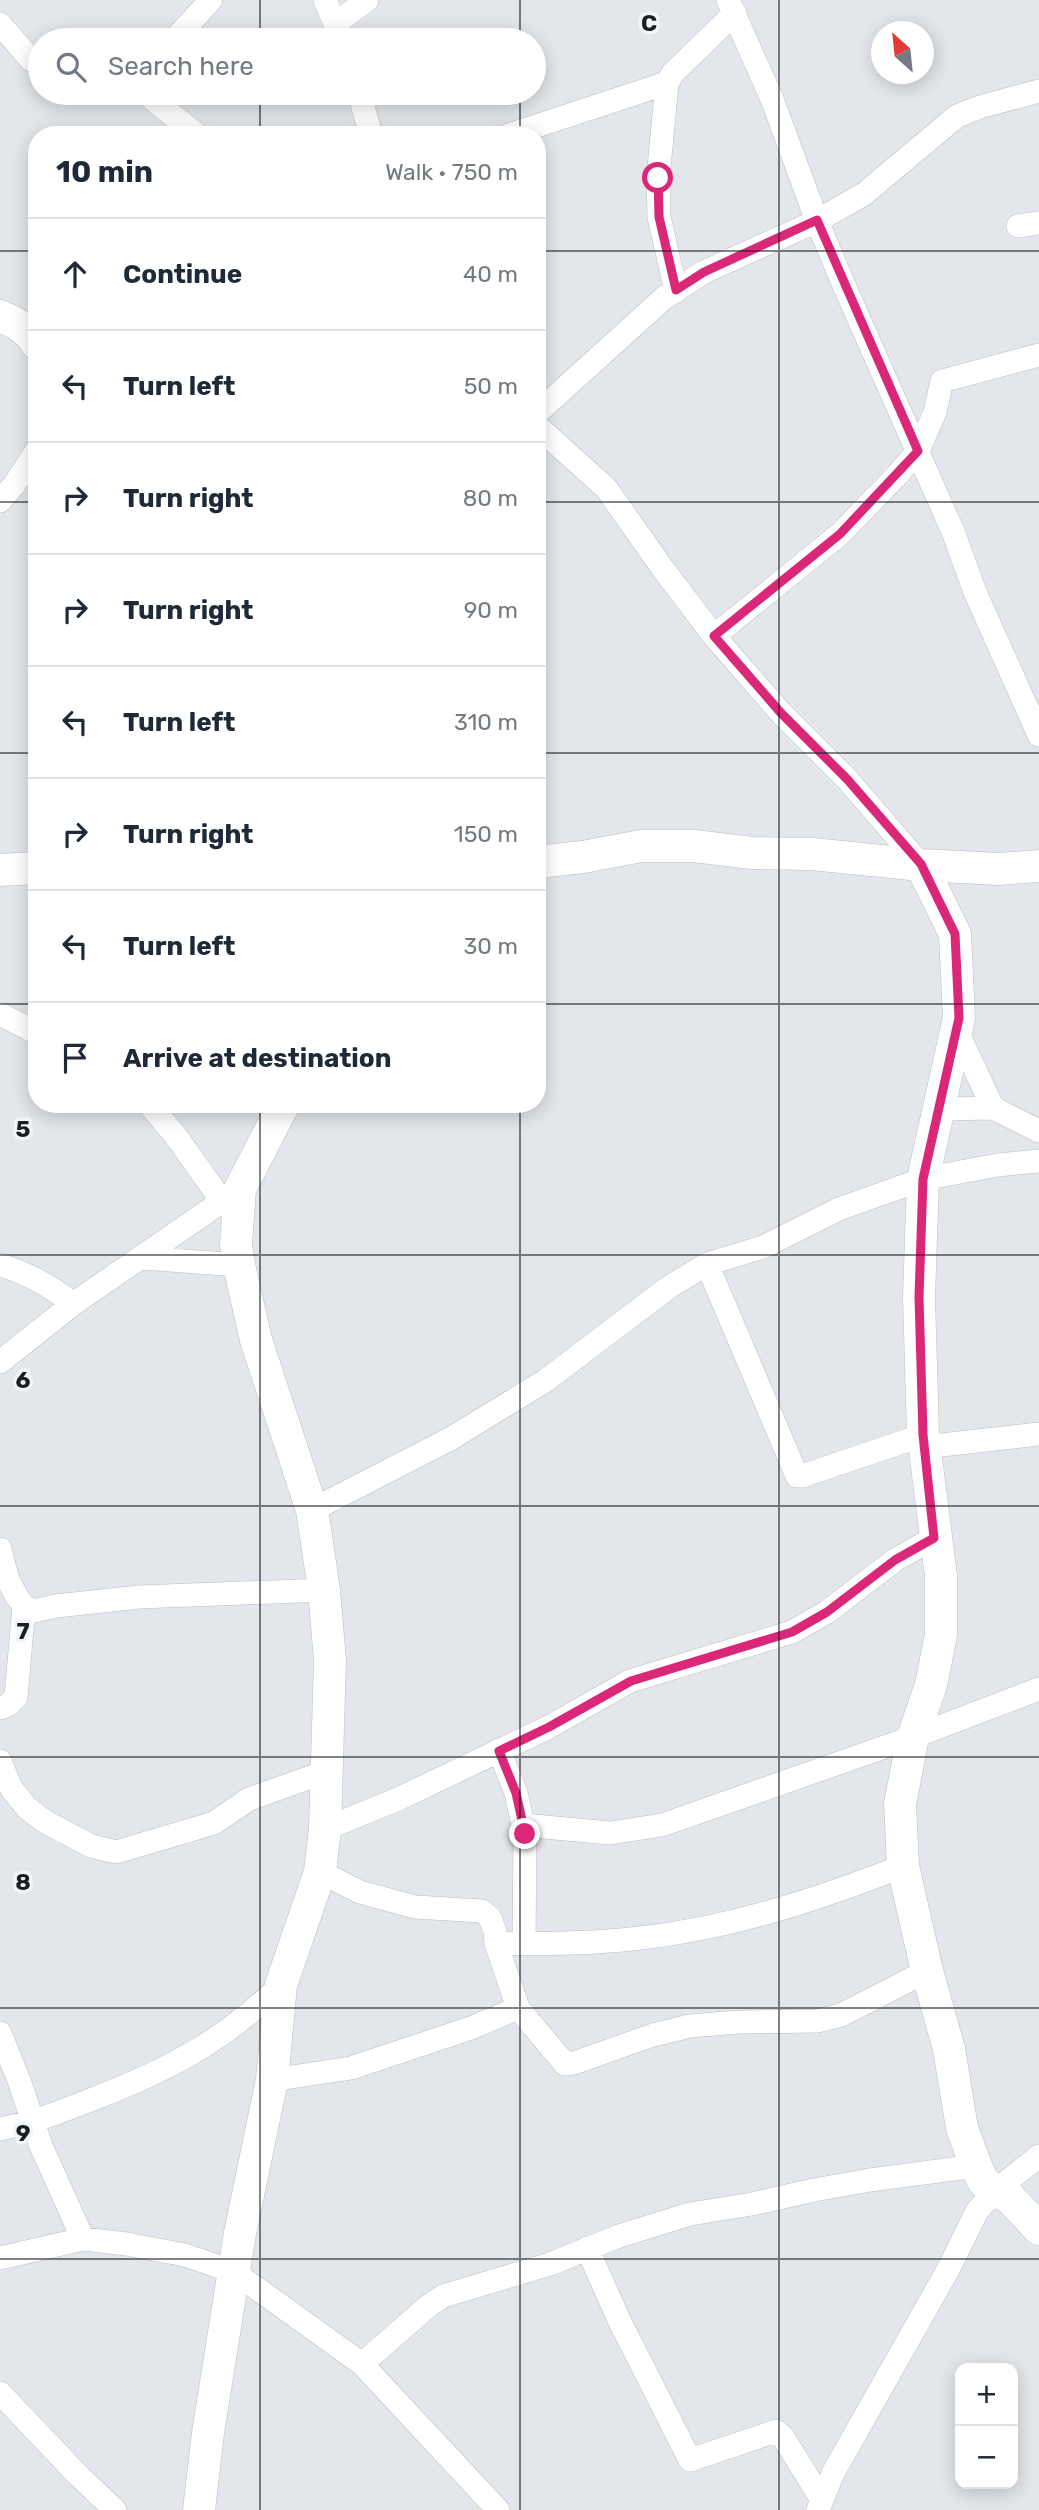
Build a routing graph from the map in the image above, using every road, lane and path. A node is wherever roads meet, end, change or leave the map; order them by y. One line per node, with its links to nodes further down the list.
1 (211, 0): 6 (street)
2 (324, 0): 7 (street)
3 (367, 0): 8 (street)
4 (731, 6): 10 (street); 17 (street)
5 (0, 24): 9 (street)
6 (185, 28)
7 (337, 28)
8 (342, 28)
9 (28, 57)
10 (667, 83): 16 (street); 18 (street)
11 (1039, 91): 17 (street)
12 (160, 105): 14 (street)
13 (363, 105): 15 (street)
14 (186, 126)
15 (369, 126)
16 (536, 126)
17 (817, 220): 18 (street); 24 (street)
18 (676, 290): 22 (street)
19 (0, 316): 20 (street)
20 (28, 332)
21 (1039, 355): 24 (street)
22 (546, 405)
23 (546, 434): 27 (street)
24 (918, 451): 27 (street); 28 (street)
25 (28, 464): 26 (street)
26 (0, 501)
27 (714, 636): 30 (street)
28 (1039, 735)
29 (546, 861): 30 (street)
30 (921, 864): 31 (street); 36 (street)
31 (1039, 866)
32 (28, 868): 33 (street)
33 (0, 870)
34 (0, 1014): 35 (street)
35 (28, 1028)
36 (957, 1031): 37 (street); 38 (street)
37 (993, 1108): 38 (street); 41 (street)
38 (940, 1109): 43 (street)
39 (157, 1113): 44 (street)
40 (279, 1113): 44 (street)
41 (1039, 1131)
42 (1039, 1161): 43 (street)
43 (923, 1179): 46 (street); 52 (street)
44 (231, 1195): 45 (street); 48 (street)
45 (142, 1258): 48 (street); 49 (street)
46 (707, 1264): 52 (street); 53 (street)
47 (0, 1265): 49 (street)
48 (239, 1265): 53 (street)
49 (73, 1304): 50 (street)
50 (0, 1362)
51 (1039, 1434): 52 (street)
52 (924, 1441): 54 (street)
53 (312, 1510): 56 (street)
54 (934, 1538): 60 (street); 61 (street)
55 (0, 1549): 57 (street)
56 (324, 1590): 57 (street); 63 (street)
57 (24, 1606): 59 (street)
58 (1039, 1689): 60 (street)
59 (0, 1708)
60 (913, 1737): 64 (street); 66 (street)
61 (499, 1751): 64 (street); 65 (street)
62 (0, 1761): 63 (street)
63 (328, 1772): 65 (street)
64 (523, 1825): 69 (street)
65 (325, 1829): 67 (street)
66 (903, 1866): 69 (street); 70 (street)
67 (320, 1872): 68 (street); 71 (street)
68 (496, 1943): 69 (street); 72 (street)
69 (524, 1943)
70 (927, 1971): 72 (street); 78 (street)
71 (281, 1985): 74 (street); 75 (street)
72 (518, 2008): 74 (street)
73 (0, 2032): 75 (street)
74 (272, 2080): 84 (street)
75 (32, 2123): 76 (street); 81 (street)
76 (0, 2129)
77 (1039, 2156): 79 (street)
78 (976, 2166): 79 (street); 82 (street)
79 (995, 2191): 80 (street); 87 (street)
80 (1039, 2229)
81 (83, 2239): 83 (street); 84 (street)
82 (587, 2248): 85 (street); 87 (street)
83 (0, 2258)
84 (234, 2272): 85 (street); 89 (street)
85 (362, 2364): 90 (street)
86 (0, 2393): 88 (street)
87 (820, 2505)
88 (115, 2510)
89 (199, 2510)
90 (498, 2510)

